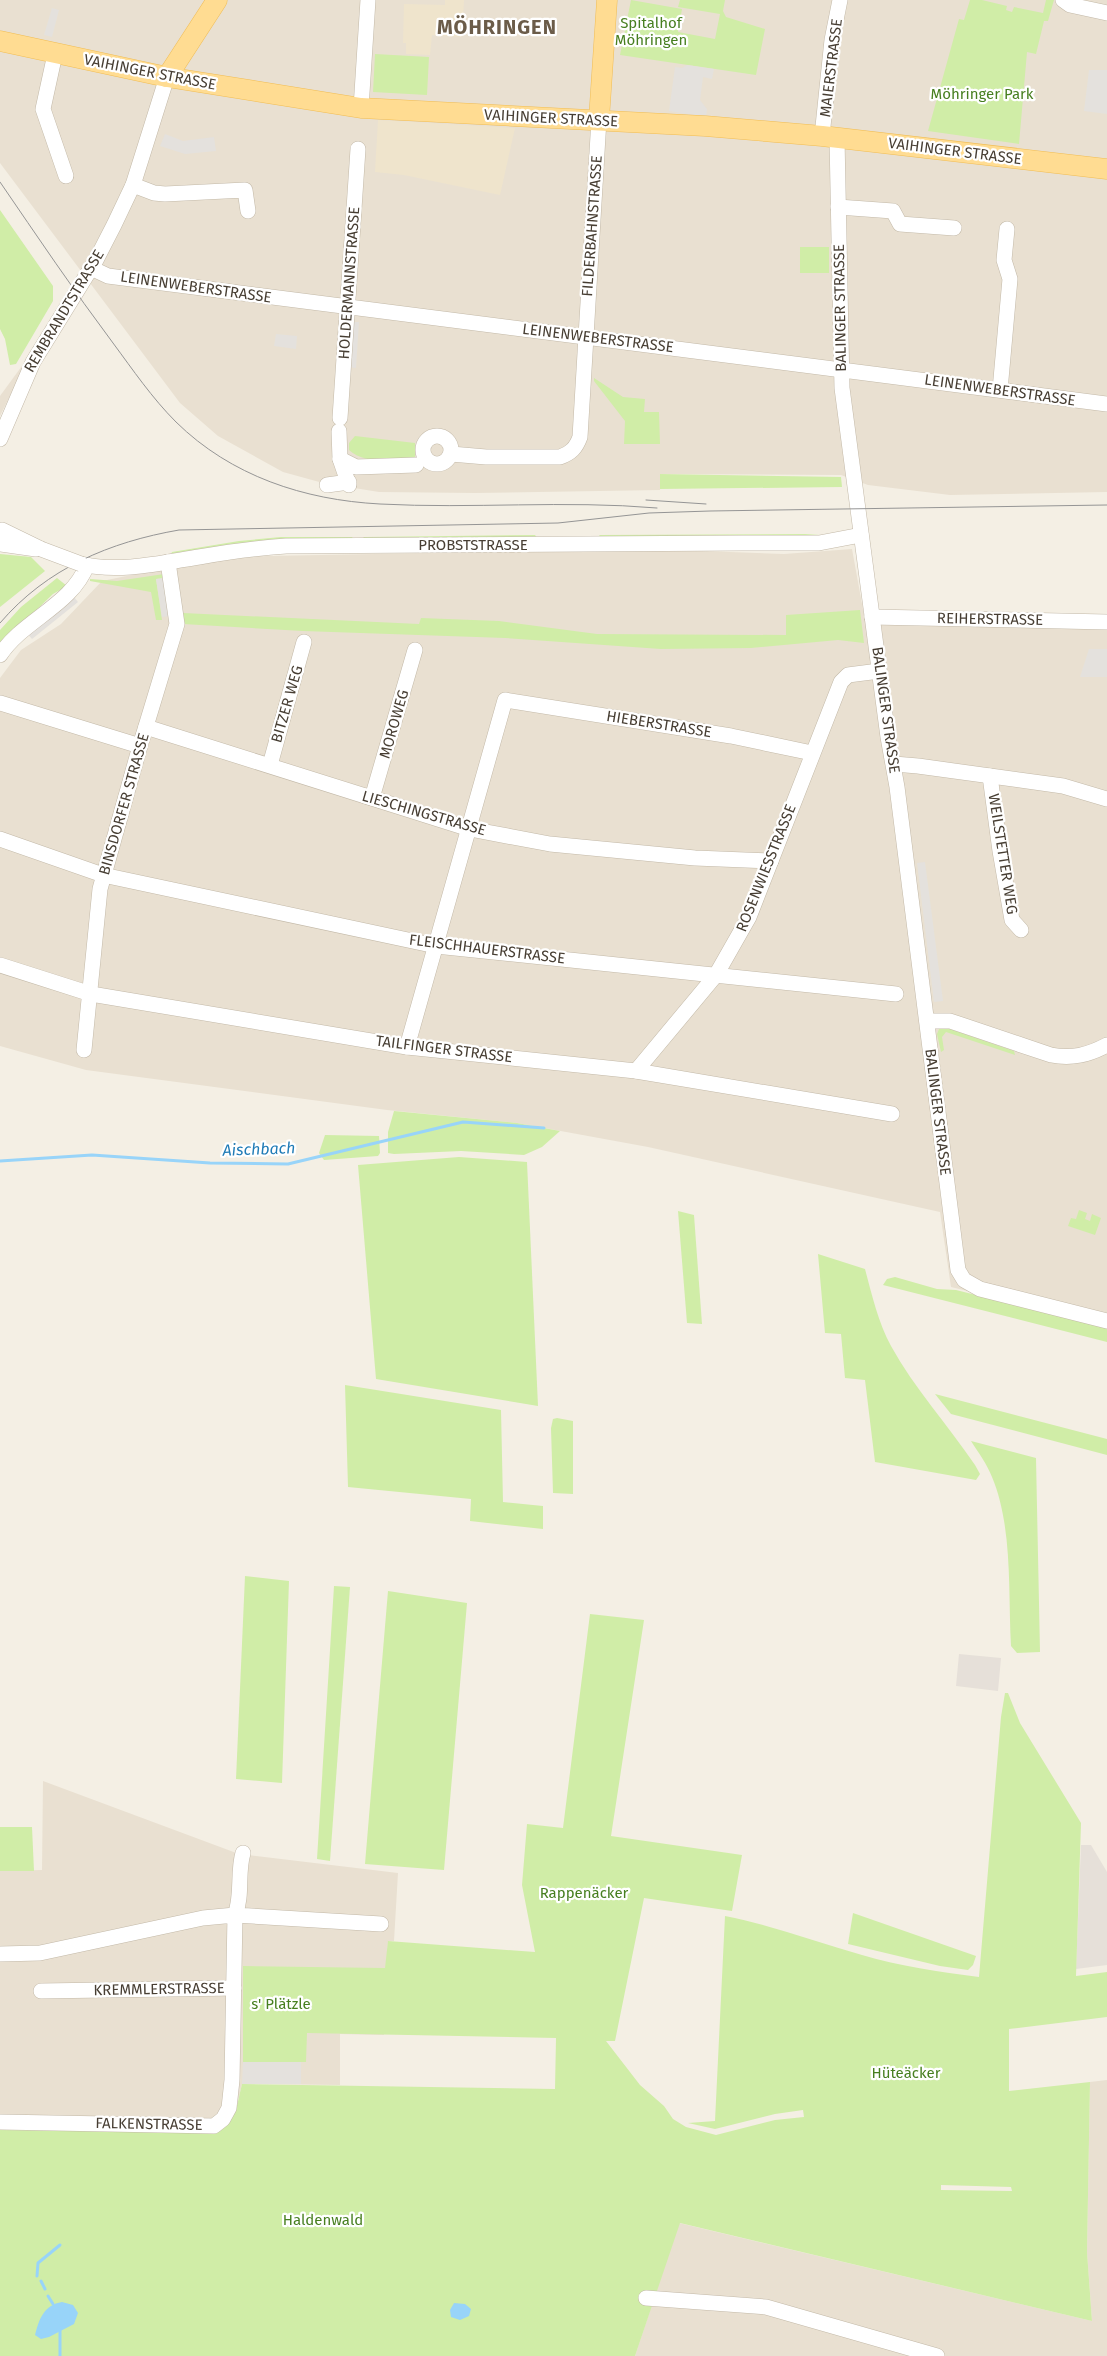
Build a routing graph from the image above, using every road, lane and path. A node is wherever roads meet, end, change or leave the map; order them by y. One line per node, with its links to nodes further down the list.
1 (217, 0): 9 (main road, REMBRANDTSTRASSE)
2 (368, 0): 10 (street)
3 (606, 0): 11 (main road, FILDERBAHNSTRASSE)
4 (840, 0): 12 (street, MAIERSTRASSE)
5 (1063, 0): 6 (street)
6 (1107, 13)
7 (0, 41): 8 (main road, VAIHINGER STRASSE)
8 (55, 54): 9 (main road, VAIHINGER STRASSE); 15 (street)
9 (167, 77): 10 (main road, VAIHINGER STRASSE); 16 (street, REMBRANDTSTRASSE)
10 (362, 108): 11 (main road, VAIHINGER STRASSE)
11 (599, 119): 12 (main road, VAIHINGER STRASSE); 23 (street, FILDERBAHNSTRASSE)
12 (830, 137): 14 (main road, VAIHINGER STRASSE); 17 (street, BALINGER STRASSE)
13 (358, 149): 22 (street, HOLDERMANNSTRASSE)
14 (1107, 168)
15 (66, 176)
16 (133, 185): 18 (street); 21 (street, REMBRANDTSTRASSE)
17 (838, 207): 19 (street); 24 (street, BALINGER STRASSE)
18 (248, 211)
19 (954, 228)
20 (1007, 229): 25 (street)
21 (91, 268): 22 (street, LEINENWEBERSTRASSE); 27 (street, REMBRANDTSTRASSE)
22 (347, 307): 23 (street, LEINENWEBERSTRASSE); 30 (street, HOLDERMANNSTRASSE)
23 (584, 337): 24 (street, LEINENWEBERSTRASSE); 28 (street, FILDERBAHNSTRASSE)
24 (841, 369): 25 (street, LEINENWEBERSTRASSE); 33 (street, BALINGER STRASSE)
25 (1000, 390): 26 (street, LEINENWEBERSTRASSE)
26 (1107, 404)
27 (0, 439)
28 (451, 454)
29 (416, 465): 30 (street)
30 (350, 477): 31 (street)
31 (328, 485)
32 (0, 534): 35 (street, PROBSTSTRASSE, bridge)
33 (861, 535): 34 (street, PROBSTSTRASSE); 36 (street, BALINGER STRASSE)
34 (168, 562): 35 (street, PROBSTSTRASSE); 43 (street, BINSDORFER STRASSE)
35 (84, 564): 40 (street)
36 (872, 616): 37 (street, REIHERSTRASSE); 41 (street, BALINGER STRASSE)
37 (1107, 622)
38 (304, 642): 47 (street, BITZER WEG)
39 (415, 650): 49 (street, MOROWEG)
40 (0, 655)
41 (879, 671): 45 (street, ROSENWIESSTRASSE); 46 (street, BALINGER STRASSE)
42 (0, 703): 44 (street)
43 (146, 726): 44 (street, BINSDORFER STRASSE); 47 (street, LIESCHINGSTRASSE)
44 (140, 746): 54 (street, BINSDORFER STRASSE)
45 (812, 753): 51 (street, HIEBERSTRASSE); 53 (street, ROSENWIESSTRASSE)
46 (894, 764): 48 (street, WEILSTETTER WEG); 61 (street, BALINGER STRASSE)
47 (270, 765): 49 (street, LIESCHINGSTRASSE)
48 (990, 776): 50 (street, WEILSTETTER WEG); 55 (street, WEILSTETTER WEG)
49 (372, 798): 51 (street, LIESCHINGSTRASSE)
50 (1107, 799)
51 (470, 829): 53 (street, LIESCHINGSTRASSE); 56 (street)
52 (0, 838): 54 (street, FLEISCHHAUERSTRASSE)
53 (771, 861): 58 (street, ROSENWIESSTRASSE)
54 (103, 875): 56 (street, FLEISCHHAUERSTRASSE); 59 (street, BINSDORFER STRASSE)
55 (1021, 930)
56 (436, 946): 58 (street, FLEISCHHAUERSTRASSE); 63 (street)
57 (0, 965): 59 (street, TAILFINGER STRASSE)
58 (716, 975): 60 (street, FLEISCHHAUERSTRASSE); 65 (street, ROSENWIESSTRASSE)
59 (91, 994): 63 (street, TAILFINGER STRASSE); 64 (street, BINSDORFER STRASSE)
60 (896, 994)
61 (927, 1021): 62 (street); 67 (street, BALINGER STRASSE)
62 (1107, 1045)
63 (407, 1047): 65 (street, TAILFINGER STRASSE)
64 (84, 1050)
65 (636, 1071): 66 (street, TAILFINGER STRASSE)
66 (892, 1114)
67 (1107, 1322)
68 (243, 1853): 69 (street, KREMMLERSTRASSE)
69 (235, 1915): 70 (street); 71 (street); 72 (street, KREMMLERSTRASSE)
70 (380, 1924)
71 (0, 1954)
72 (234, 1988): 73 (street, KREMMLERSTRASSE); 74 (street, FALKENSTRASSE)
73 (41, 1991)
74 (0, 2122)
75 (646, 2298): 76 (street)
76 (937, 2356)

